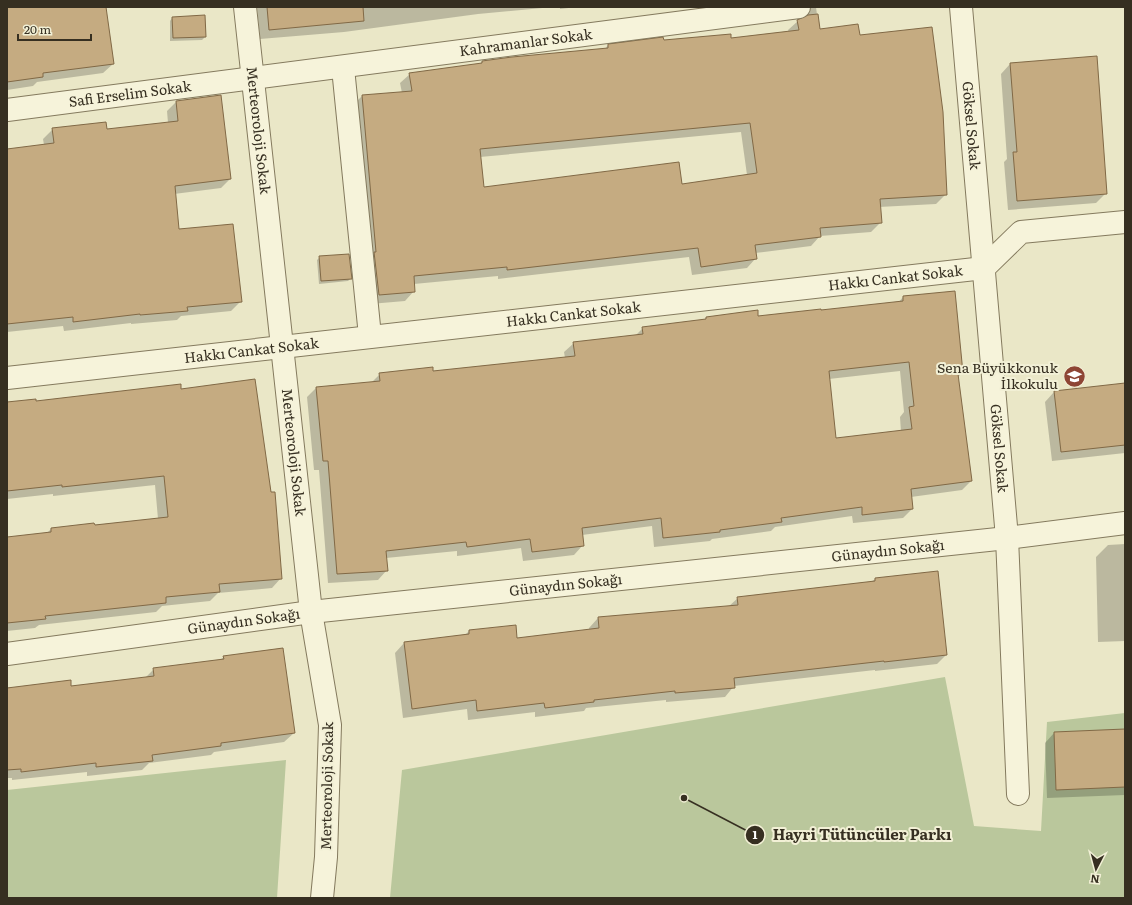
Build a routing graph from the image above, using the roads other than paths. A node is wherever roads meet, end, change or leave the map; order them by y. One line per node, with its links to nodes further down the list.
1 (245, 7): 5 (street, Merteoroloji Sokak)
2 (799, 7): 4 (street, Kahramanlar Sokak)
3 (961, 7): 8 (street, Göksel Sokak)
4 (343, 68): 5 (street, Kahramanlar Sokak); 9 (street)
5 (253, 79): 6 (street, Safi Erselim Sokak); 10 (street, Merteoroloji Sokak)
6 (7, 110)
7 (1125, 222): 8 (street)
8 (984, 268): 9 (street, Hakkı Cankat Sokak); 13 (street, Göksel Sokak)
9 (370, 336): 10 (street, Hakkı Cankat Sokak)
10 (283, 346): 11 (street, Hakkı Cankat Sokak); 14 (street, Merteoroloji Sokak)
11 (7, 378)
12 (1125, 523): 13 (street, Günaydın Sokağı)
13 (1007, 538): 14 (street, Günaydın Sokağı); 16 (street, Göksel Sokak)
14 (311, 612): 15 (street, Günaydın Sokağı); 17 (street, Merteoroloji Sokak)
15 (7, 654)
16 (1018, 794)
17 (322, 898)

